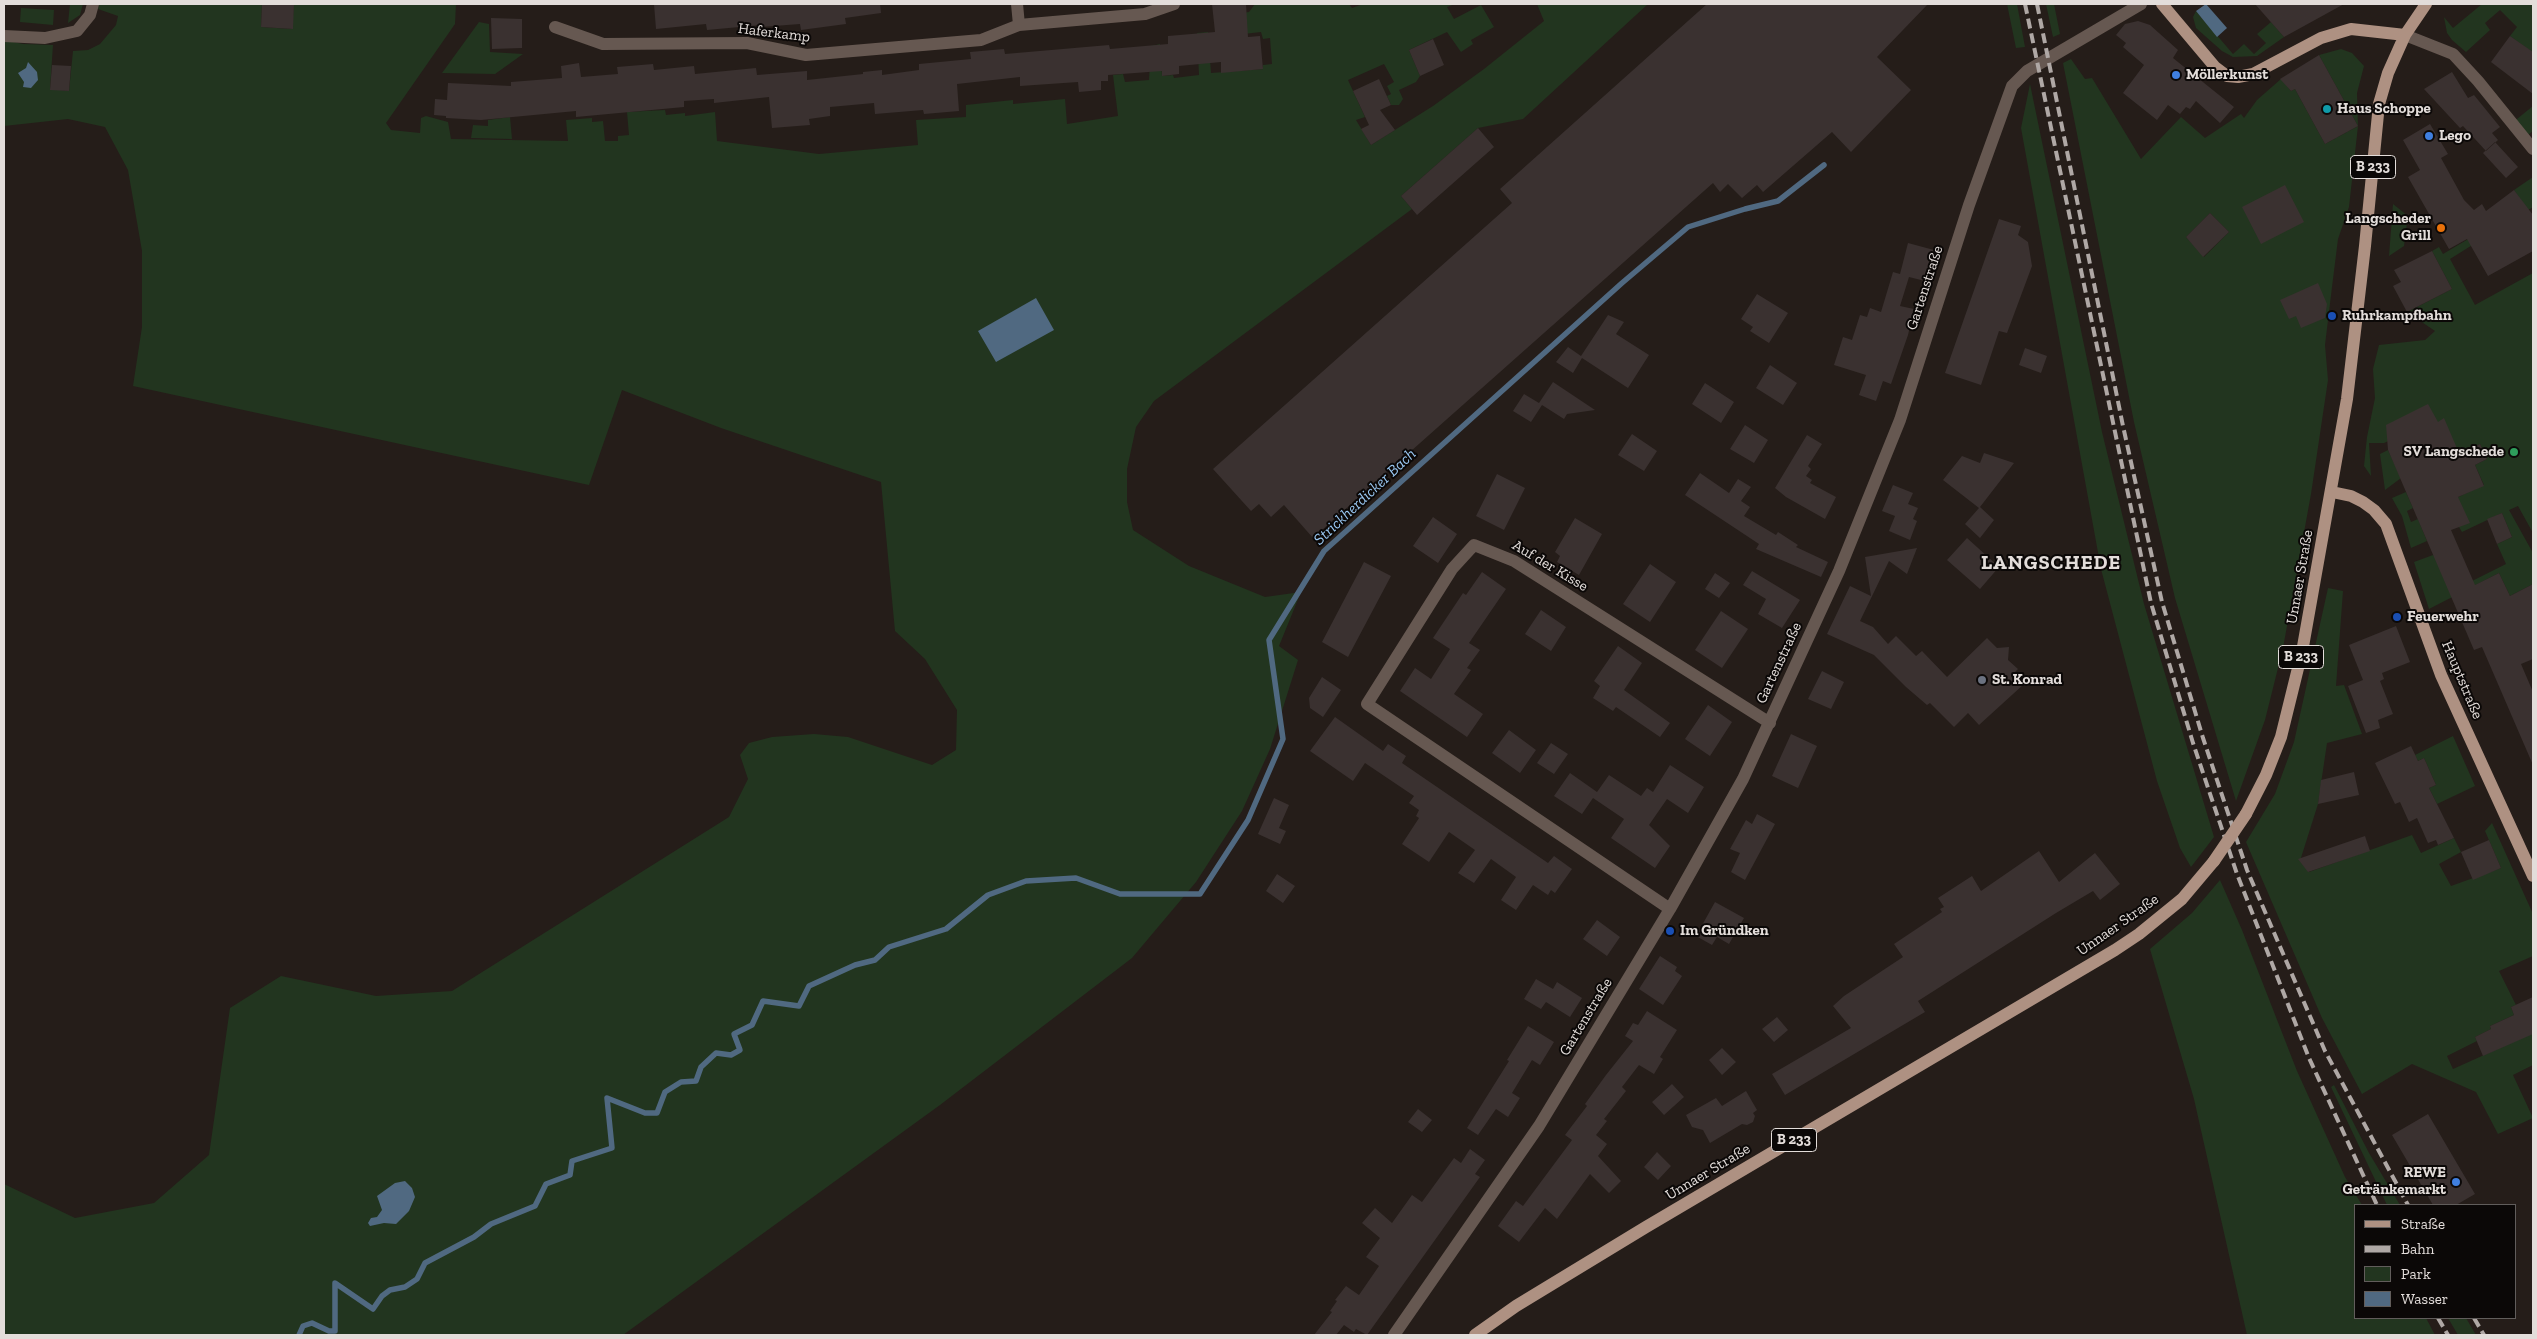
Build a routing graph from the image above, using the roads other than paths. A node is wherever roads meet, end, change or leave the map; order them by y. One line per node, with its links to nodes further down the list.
1 (93, 4): 10 (street)
2 (1017, 4): 7 (street)
3 (1174, 4): 7 (street, Haferkamp)
4 (2141, 4): 13 (street, Gartenstraße)
5 (2162, 4): 9 (main road)
6 (2426, 4): 9 (main road, Unnaer Straße / B 233)
7 (1019, 25): 8 (street, Haferkamp)
8 (555, 26)
9 (2405, 34): 11 (street); 12 (main road, Unnaer Straße / B 233)
10 (4, 36)
11 (2533, 149)
12 (2332, 492): 14 (main road, Hauptstraße); 17 (main road, Unnaer Straße / B 233, bridge)
13 (1770, 723): 15 (street, Gartenstraße); 15 (street, Auf der Kisse)
14 (2533, 876)
15 (1670, 909): 16 (street, Gartenstraße)
16 (1394, 1335)
17 (1475, 1335)

